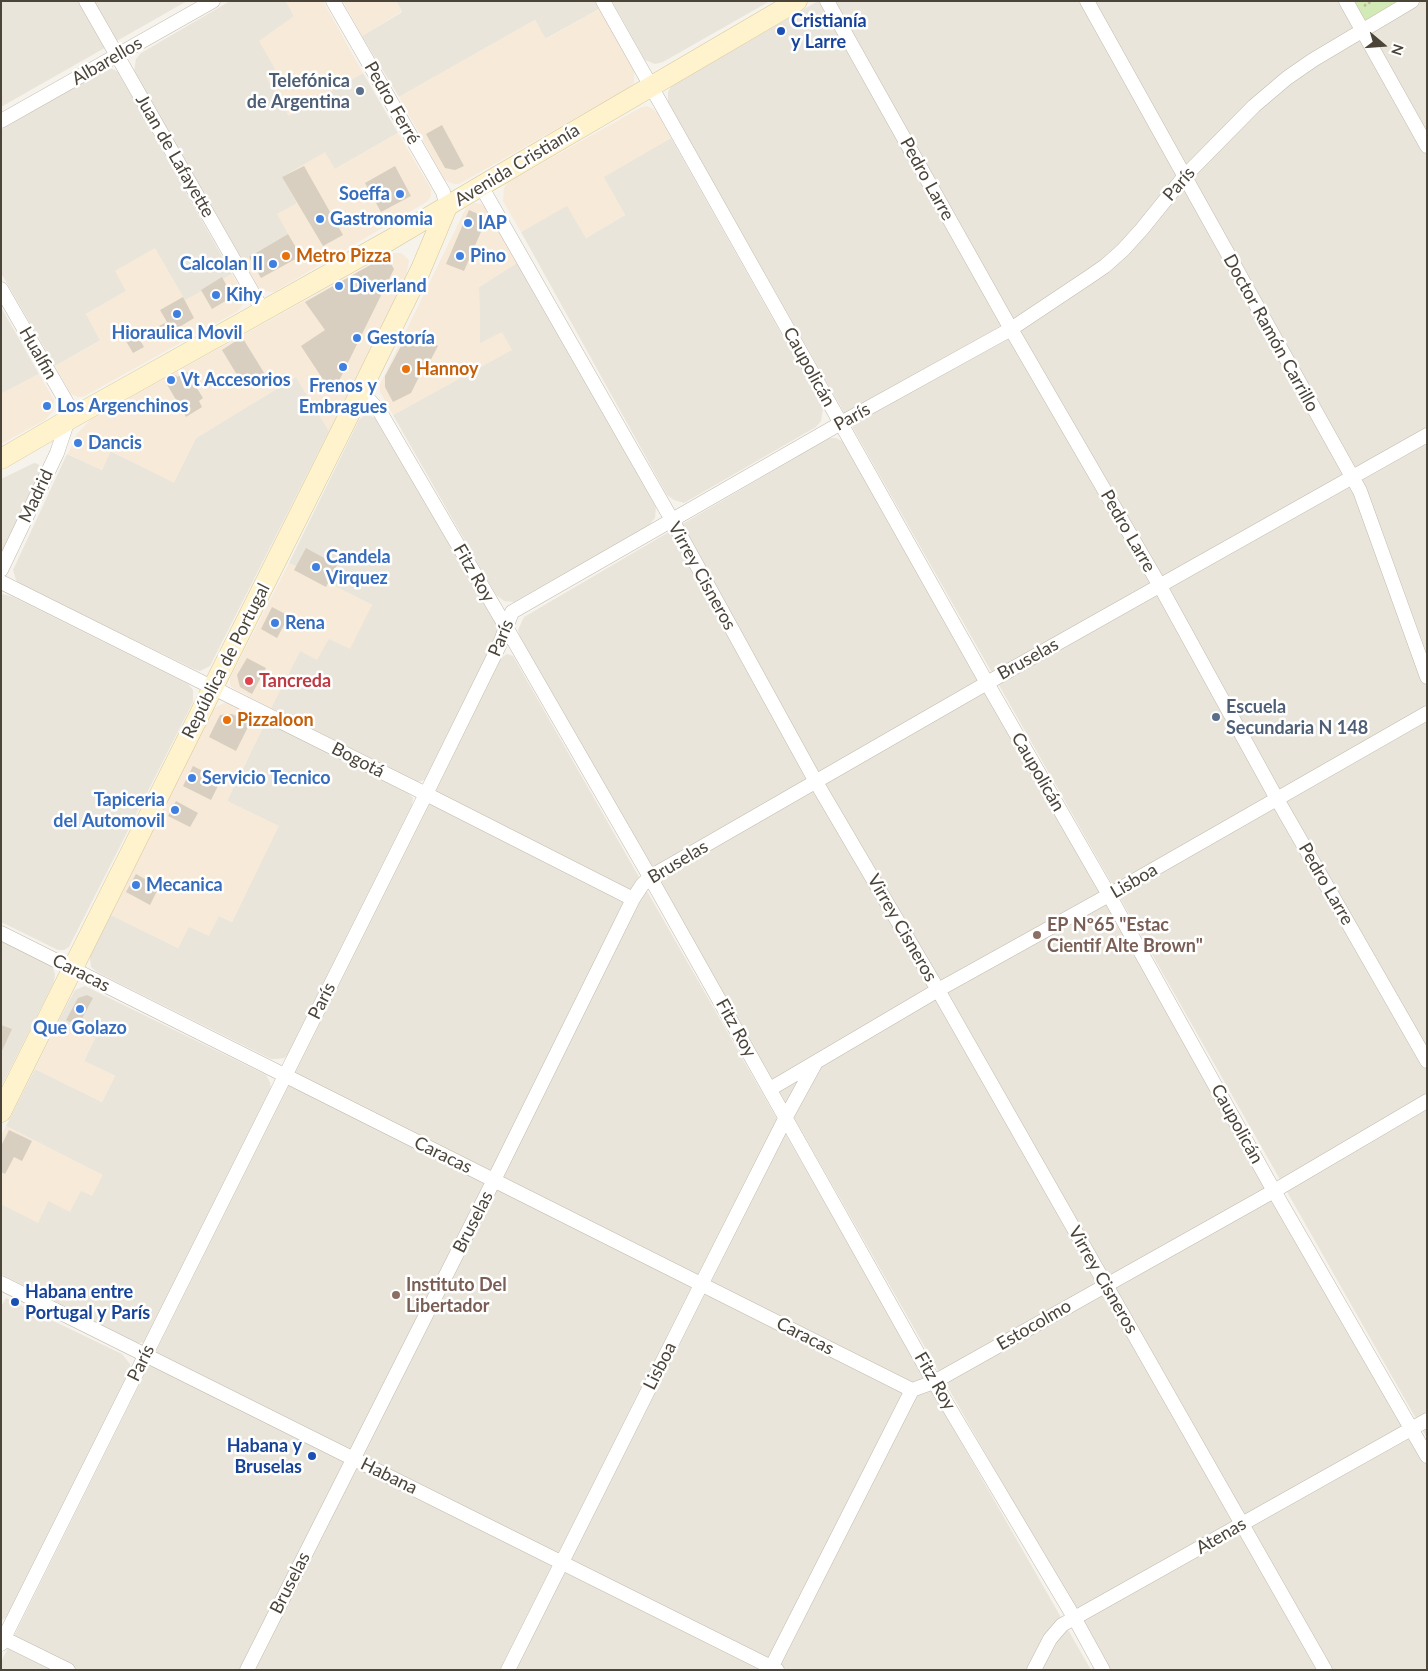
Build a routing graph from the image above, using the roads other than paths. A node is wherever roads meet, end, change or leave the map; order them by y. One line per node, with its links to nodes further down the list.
1 (86, 1): 11 (street, Juan de Lafayette)
2 (213, 1): 11 (street, Albarellos)
3 (333, 1): 17 (street, Pedro Ferré)
4 (603, 1): 12 (street, Caupolicán)
5 (797, 1): 12 (main road, Avenida Cristianía)
6 (827, 1): 20 (street, Pedro Larre)
7 (1087, 1): 15 (street, Doctor Ramón Carrillo)
8 (1346, 1): 10 (street)
9 (1412, 1): 10 (street, París)
10 (1362, 30): 14 (street); 15 (street, París)
11 (118, 56): 13 (street, Albarellos); 19 (street, Juan de Lafayette)
12 (651, 86): 16 (main road, Avenida Cristianía); 23 (street, Caupolicán)
13 (1, 121)
14 (1427, 146)
15 (1184, 177): 20 (street, París); 26 (street, Doctor Ramón Carrillo)
16 (481, 186): 17 (main road, Avenida Cristianía); 27 (street, Virrey Cisneros)
17 (447, 207): 19 (main road, Avenida Cristianía); 21 (main road, República de Portugal)
18 (1, 289): 22 (street, Hualfin)
19 (263, 311): 22 (main road, Avenida Cristianía)
20 (1011, 328): 23 (street, París); 30 (street, Pedro Larre)
21 (362, 392): 31 (street, Fitz Roy); 34 (main road, República de Portugal)
22 (68, 420): 25 (main road, Avenida Cristianía); 28 (street, Madrid)
23 (842, 424): 27 (street, París); 33 (street, Caupolicán)
24 (1427, 435): 26 (street, Bruselas)
25 (1, 459)
26 (1352, 477): 30 (street, Bruselas); 32 (street, Doctor Ramón Carrillo)
27 (672, 520): 31 (street, París); 36 (street, Virrey Cisneros)
28 (1, 570)
29 (1, 582): 34 (street, Bogotá)
30 (1160, 586): 33 (street, Bruselas); 38 (street, Pedro Larre)
31 (506, 627): 37 (street, París); 39 (street, Fitz Roy)
32 (1427, 677)
33 (987, 683): 36 (street, Bruselas); 40 (street, Caupolicán)
34 (213, 687): 37 (street, Bogotá); 43 (main road, República de Portugal)
35 (1427, 713): 38 (street, Lisboa)
36 (816, 782): 39 (street, Bruselas); 44 (street, Virrey Cisneros)
37 (426, 794): 41 (street, Bogotá); 47 (street, París)
38 (1277, 798): 40 (street, Lisboa); 45 (street, Pedro Larre)
39 (650, 877): 41 (street, Bruselas); 48 (street, Fitz Roy)
40 (1109, 895): 44 (street, Lisboa); 53 (street, Caupolicán)
41 (633, 899): 52 (street, Bruselas)
42 (1, 933): 43 (street, Caracas)
43 (72, 968): 47 (street, Caracas); 50 (main road, República de Portugal)
44 (938, 990): 46 (street, Lisboa); 56 (street, Virrey Cisneros)
45 (1427, 1061)
46 (815, 1063): 48 (street, Lisboa); 51 (street, Lisboa)
47 (284, 1076): 52 (street, Caracas); 57 (street, París)
48 (770, 1089): 51 (street, Fitz Roy)
49 (1427, 1101): 53 (street, Estocolmo)
50 (1, 1112)
51 (786, 1117): 55 (street, Lisboa); 58 (street, Fitz Roy)
52 (494, 1180): 55 (street, Caracas); 63 (street, Bruselas)
53 (1274, 1191): 56 (street, Estocolmo); 61 (street, Caupolicán)
54 (1, 1283): 57 (street, Habana)
55 (702, 1283): 59 (street, Caracas); 65 (street, Lisboa)
56 (1106, 1284): 58 (street, Estocolmo); 64 (street, Virrey Cisneros)
57 (145, 1354): 63 (street, Habana); 67 (street, París)
58 (934, 1382): 59 (street, Estocolmo); 66 (street, Fitz Roy)
59 (912, 1390): 68 (street)
60 (1427, 1420): 61 (street, Atenas)
61 (1411, 1429): 62 (street, Caupolicán); 64 (street, Atenas)
62 (1427, 1456)
63 (353, 1458): 65 (street, Habana); 70 (street, Bruselas)
64 (1242, 1524): 66 (street, Atenas); 74 (street, Virrey Cisneros)
65 (562, 1562): 68 (street, Habana); 71 (street, Lisboa)
66 (1075, 1619): 72 (street, Atenas); 73 (street, Fitz Roy)
67 (2, 1640): 69 (street)
68 (773, 1669)
69 (68, 1670)
70 (247, 1670)
71 (508, 1670)
72 (1034, 1670)
73 (1103, 1670)
74 (1325, 1670)

